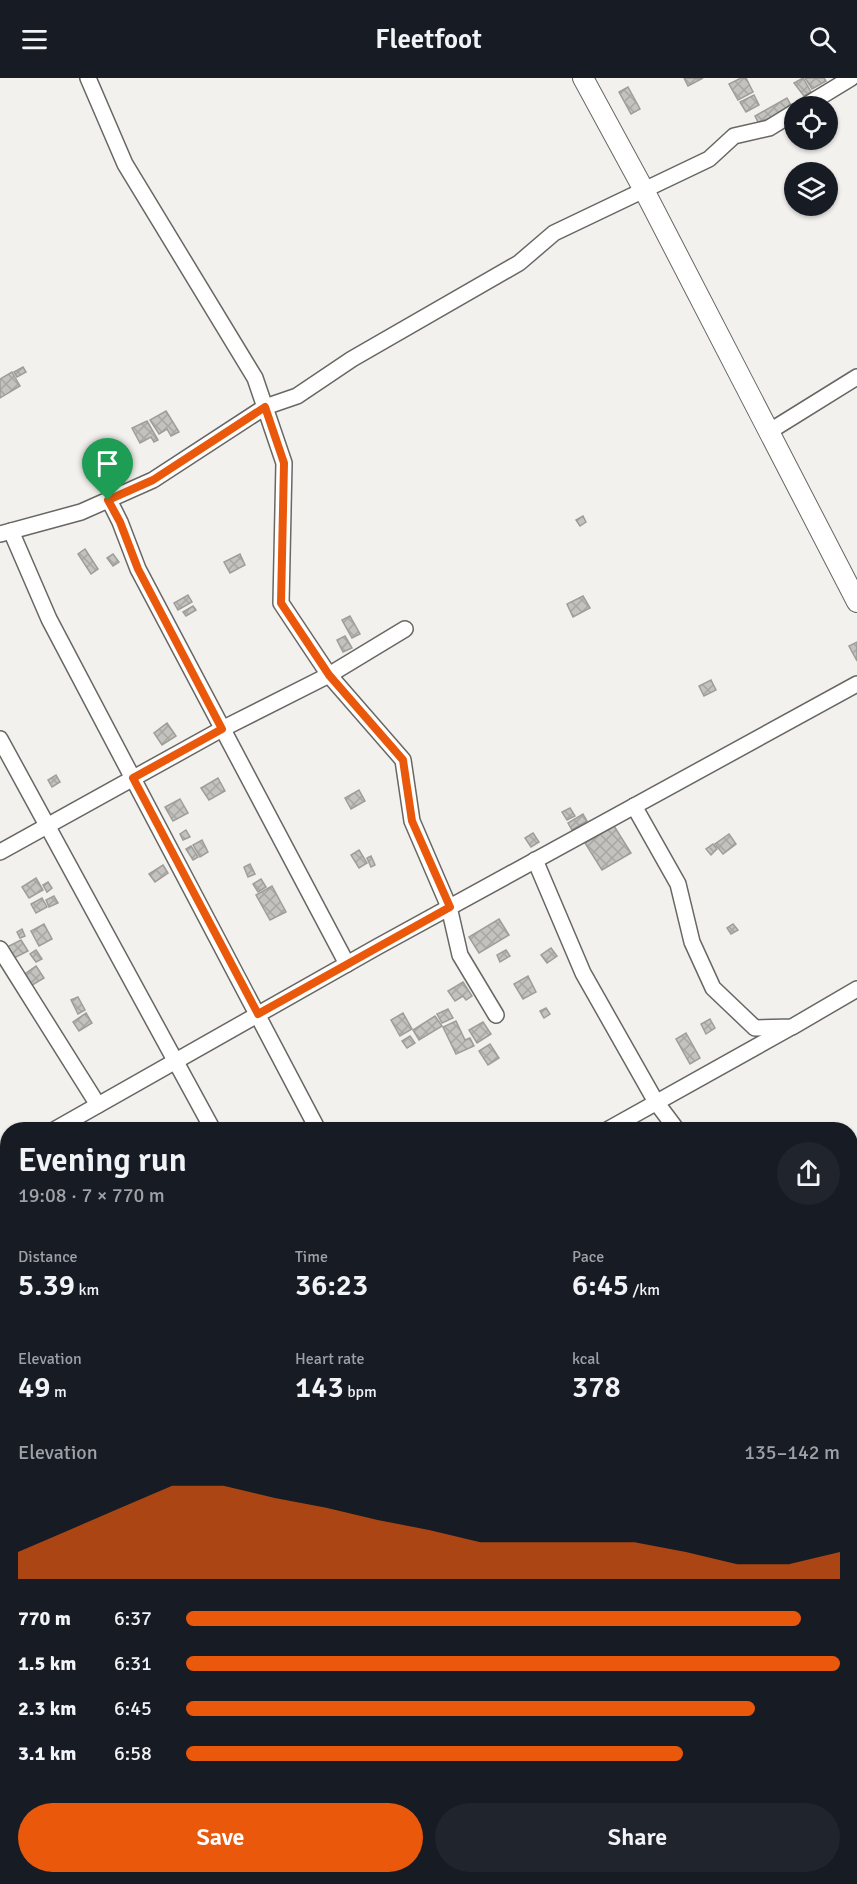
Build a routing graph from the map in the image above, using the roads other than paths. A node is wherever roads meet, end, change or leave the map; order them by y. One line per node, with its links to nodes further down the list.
1 (88, 78): 8 (street)
2 (582, 78): 6 (street)
3 (851, 78): 4 (street)
4 (821, 96)
5 (784, 119): 6 (street)
6 (645, 192): 8 (street); 9 (street)
7 (857, 377): 9 (street)
8 (265, 407): 10 (street); 14 (street)
9 (770, 431): 12 (street)
10 (108, 500): 11 (street); 16 (street)
11 (5, 533): 18 (street)
12 (857, 602)
13 (405, 629): 14 (street)
14 (329, 675): 16 (street); 23 (street)
15 (857, 684): 19 (street)
16 (222, 729): 18 (street); 25 (street)
17 (0, 739): 20 (street)
18 (133, 778): 20 (street); 27 (street)
19 (634, 806): 22 (street); 29 (street)
20 (46, 825): 21 (street); 30 (street)
21 (0, 852)
22 (535, 860): 23 (street); 31 (street)
23 (450, 907): 25 (street); 28 (street)
24 (0, 949): 32 (street)
25 (347, 964): 27 (street)
26 (855, 991): 29 (street)
27 (258, 1014): 30 (street); 35 (street)
28 (496, 1015)
29 (792, 1027): 31 (street)
30 (174, 1062): 32 (street); 34 (street)
31 (656, 1102): 36 (street); 37 (street)
32 (98, 1105): 33 (street)
33 (68, 1122)
34 (208, 1122)
35 (314, 1122)
36 (621, 1122)
37 (671, 1122)

